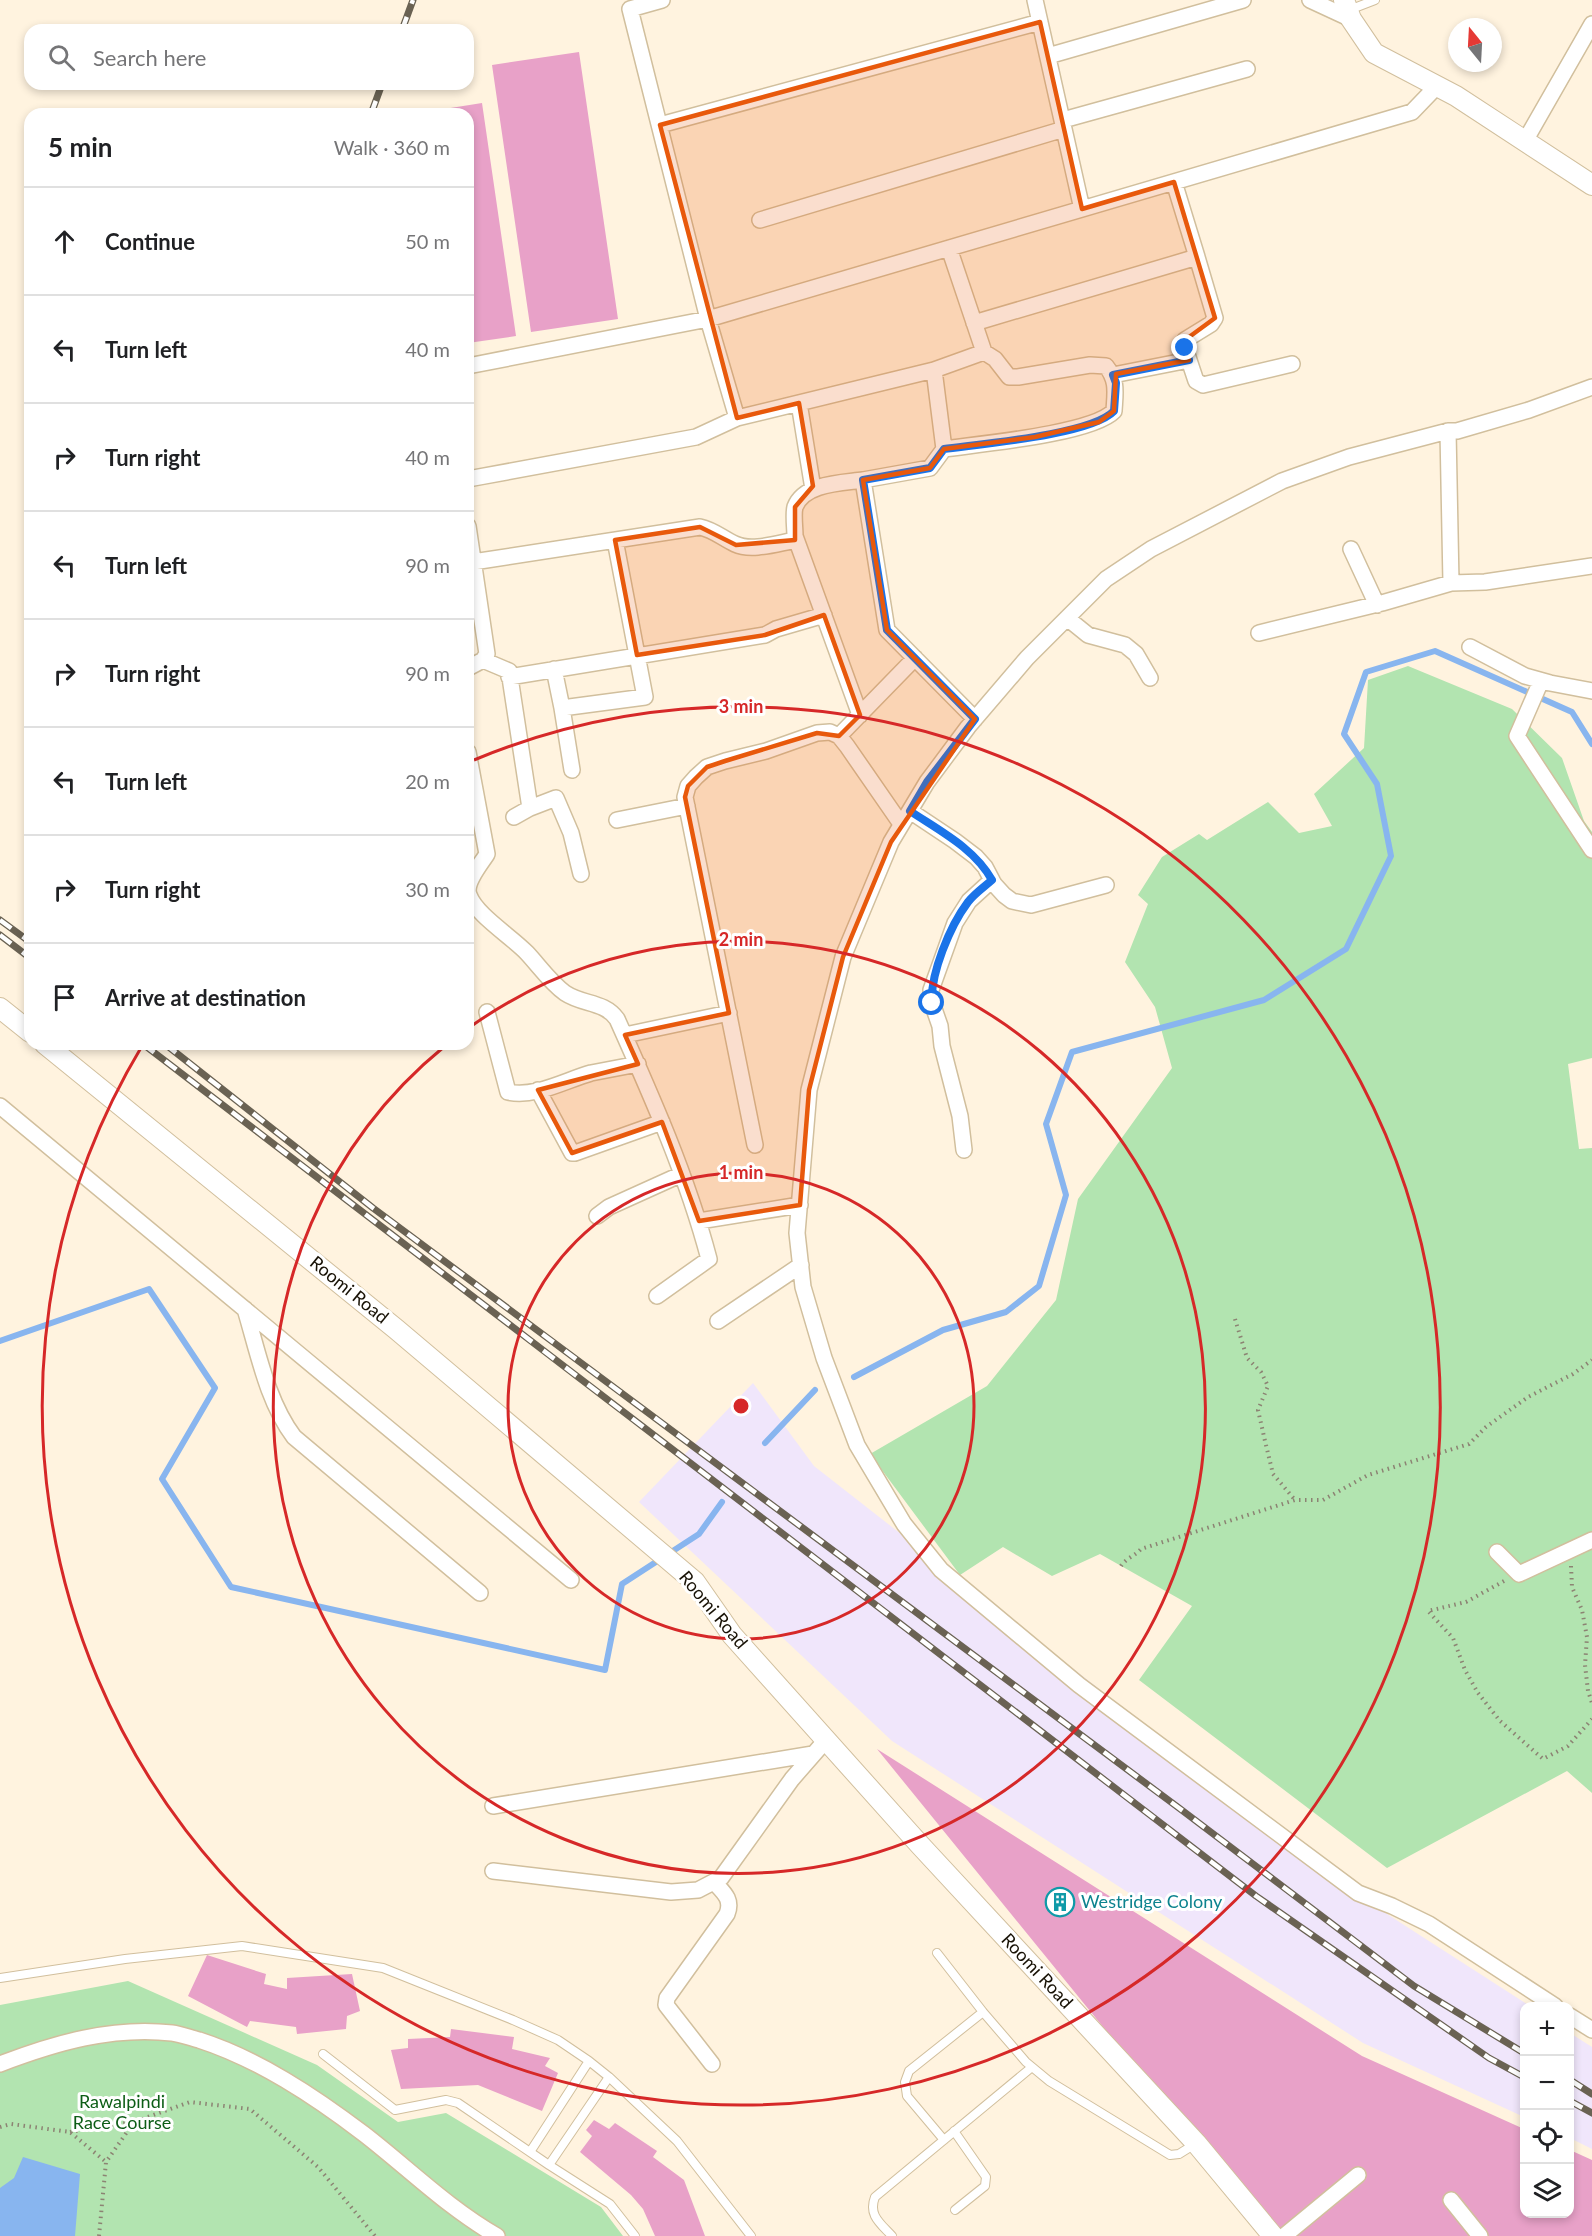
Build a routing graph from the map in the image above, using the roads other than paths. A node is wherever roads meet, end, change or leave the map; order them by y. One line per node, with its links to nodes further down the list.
1 (662, 0): 6 (street)
2 (1035, 0): 8 (street)
3 (1243, 0): 10 (street)
4 (1310, 0): 7 (street)
5 (1375, 0): 7 (lane)
6 (629, 4): 13 (street)
7 (1347, 10): 12 (street)
8 (1040, 22): 10 (street); 13 (street)
9 (1592, 24): 15 (street)
10 (1048, 56): 14 (street)
11 (1247, 69): 14 (street)
12 (1437, 87): 15 (street); 16 (street)
13 (660, 125): 22 (street)
14 (1063, 125): 18 (street); 19 (street)
15 (1526, 141): 17 (street)
16 (1174, 182): 18 (street); 21 (street)
17 (1592, 184)
18 (1082, 209): 20 (street)
19 (760, 220)
20 (949, 248): 22 (street); 23 (street)
21 (1197, 257): 23 (street); 25 (street)
22 (708, 319): 27 (street); 32 (street)
23 (974, 323): 24 (street)
24 (984, 352): 28 (street); 29 (street)
25 (1189, 360): 26 (street); 29 (street)
26 (1292, 364)
27 (474, 365)
28 (934, 370): 31 (street); 34 (street)
29 (1113, 375): 34 (street)
30 (1592, 387): 33 (street)
31 (800, 403): 32 (street); 37 (street)
32 (737, 418): 35 (street)
33 (1448, 431): 43 (street); 46 (street)
34 (944, 449): 36 (street)
35 (474, 477)
36 (863, 480): 37 (street); 50 (street)
37 (813, 489): 39 (street)
38 (615, 540): 39 (street); 41 (street); 49 (street)
39 (796, 540): 45 (street)
40 (1351, 549): 44 (street)
41 (474, 562): 51 (street)
42 (1592, 566): 43 (street)
43 (1451, 583): 44 (street)
44 (1377, 604): 47 (street)
45 (824, 615): 49 (street); 59 (street)
46 (1066, 618): 55 (street); 60 (street)
47 (1259, 633)
48 (1470, 647): 56 (street)
49 (637, 655): 53 (street); 58 (street)
50 (915, 658): 59 (street); 60 (street)
51 (483, 660): 52 (street); 54 (street)
52 (474, 665)
53 (554, 669): 54 (street); 58 (street)
54 (509, 677): 65 (street)
55 (1150, 678)
56 (1541, 681): 57 (street); 69 (street)
57 (1592, 691)
58 (562, 708): 62 (street)
59 (860, 715): 61 (street)
60 (975, 719): 67 (street)
61 (839, 736): 64 (street); 67 (street)
62 (572, 770)
63 (474, 784): 71 (street)
64 (687, 806): 68 (street); 77 (street)
65 (530, 808): 66 (street); 70 (street)
66 (514, 818)
67 (906, 818): 72 (street); 88 (street)
68 (617, 820)
69 (1592, 850)
70 (581, 874)
71 (474, 876)
72 (992, 880): 73 (street); 86 (street)
73 (1106, 885)
74 (474, 902): 79 (street)
75 (487, 1011): 82 (street)
76 (2, 1013): 78 (street)
77 (729, 1013): 79 (street); 85 (street)
78 (24, 1028)
79 (625, 1035): 81 (street)
80 (52, 1050): 99 (street, Roomi Road)
81 (638, 1064): 82 (street); 84 (street)
82 (538, 1090): 84 (street)
83 (0, 1106): 93 (street)
84 (662, 1122): 87 (street)
85 (755, 1145)
86 (964, 1150)
87 (682, 1174): 89 (street); 90 (street)
88 (800, 1205): 90 (street); 91 (street)
89 (597, 1216)
90 (699, 1221): 92 (street)
91 (801, 1264): 94 (street); 105 (street)
92 (657, 1296)
93 (245, 1309): 97 (street); 98 (street)
94 (718, 1320)
95 (1592, 1540): 96 (street)
96 (1497, 1552)
97 (572, 1580)
98 (480, 1593)
99 (820, 1747): 100 (street); 102 (street); 117 (street, Roomi Road)
100 (493, 1806)
101 (493, 1871): 102 (street)
102 (714, 1882): 112 (street)
103 (937, 1953): 106 (lane)
104 (0, 1978): 110 (lane)
105 (1547, 2002)
106 (982, 2012): 113 (lane); 116 (lane)
107 (1574, 2019): 108 (street)
108 (1592, 2030)
109 (323, 2054): 118 (lane)
110 (589, 2061): 114 (lane); 118 (lane)
111 (0, 2064): 123 (street)
112 (712, 2064)
113 (1032, 2067): 115 (lane); 117 (lane)
114 (609, 2077): 119 (lane); 125 (lane)
115 (954, 2131): 116 (lane); 122 (lane)
116 (944, 2140): 126 (lane)
117 (1196, 2143): 127 (street, Roomi Road)
118 (530, 2152): 119 (lane)
119 (549, 2165): 124 (lane)
120 (1358, 2175): 128 (street)
121 (1451, 2200): 129 (street)
122 (955, 2210)
123 (497, 2236)
124 (634, 2236)
125 (751, 2236)
126 (892, 2236)
127 (1274, 2236)
128 (1284, 2236)
129 (1480, 2236)

